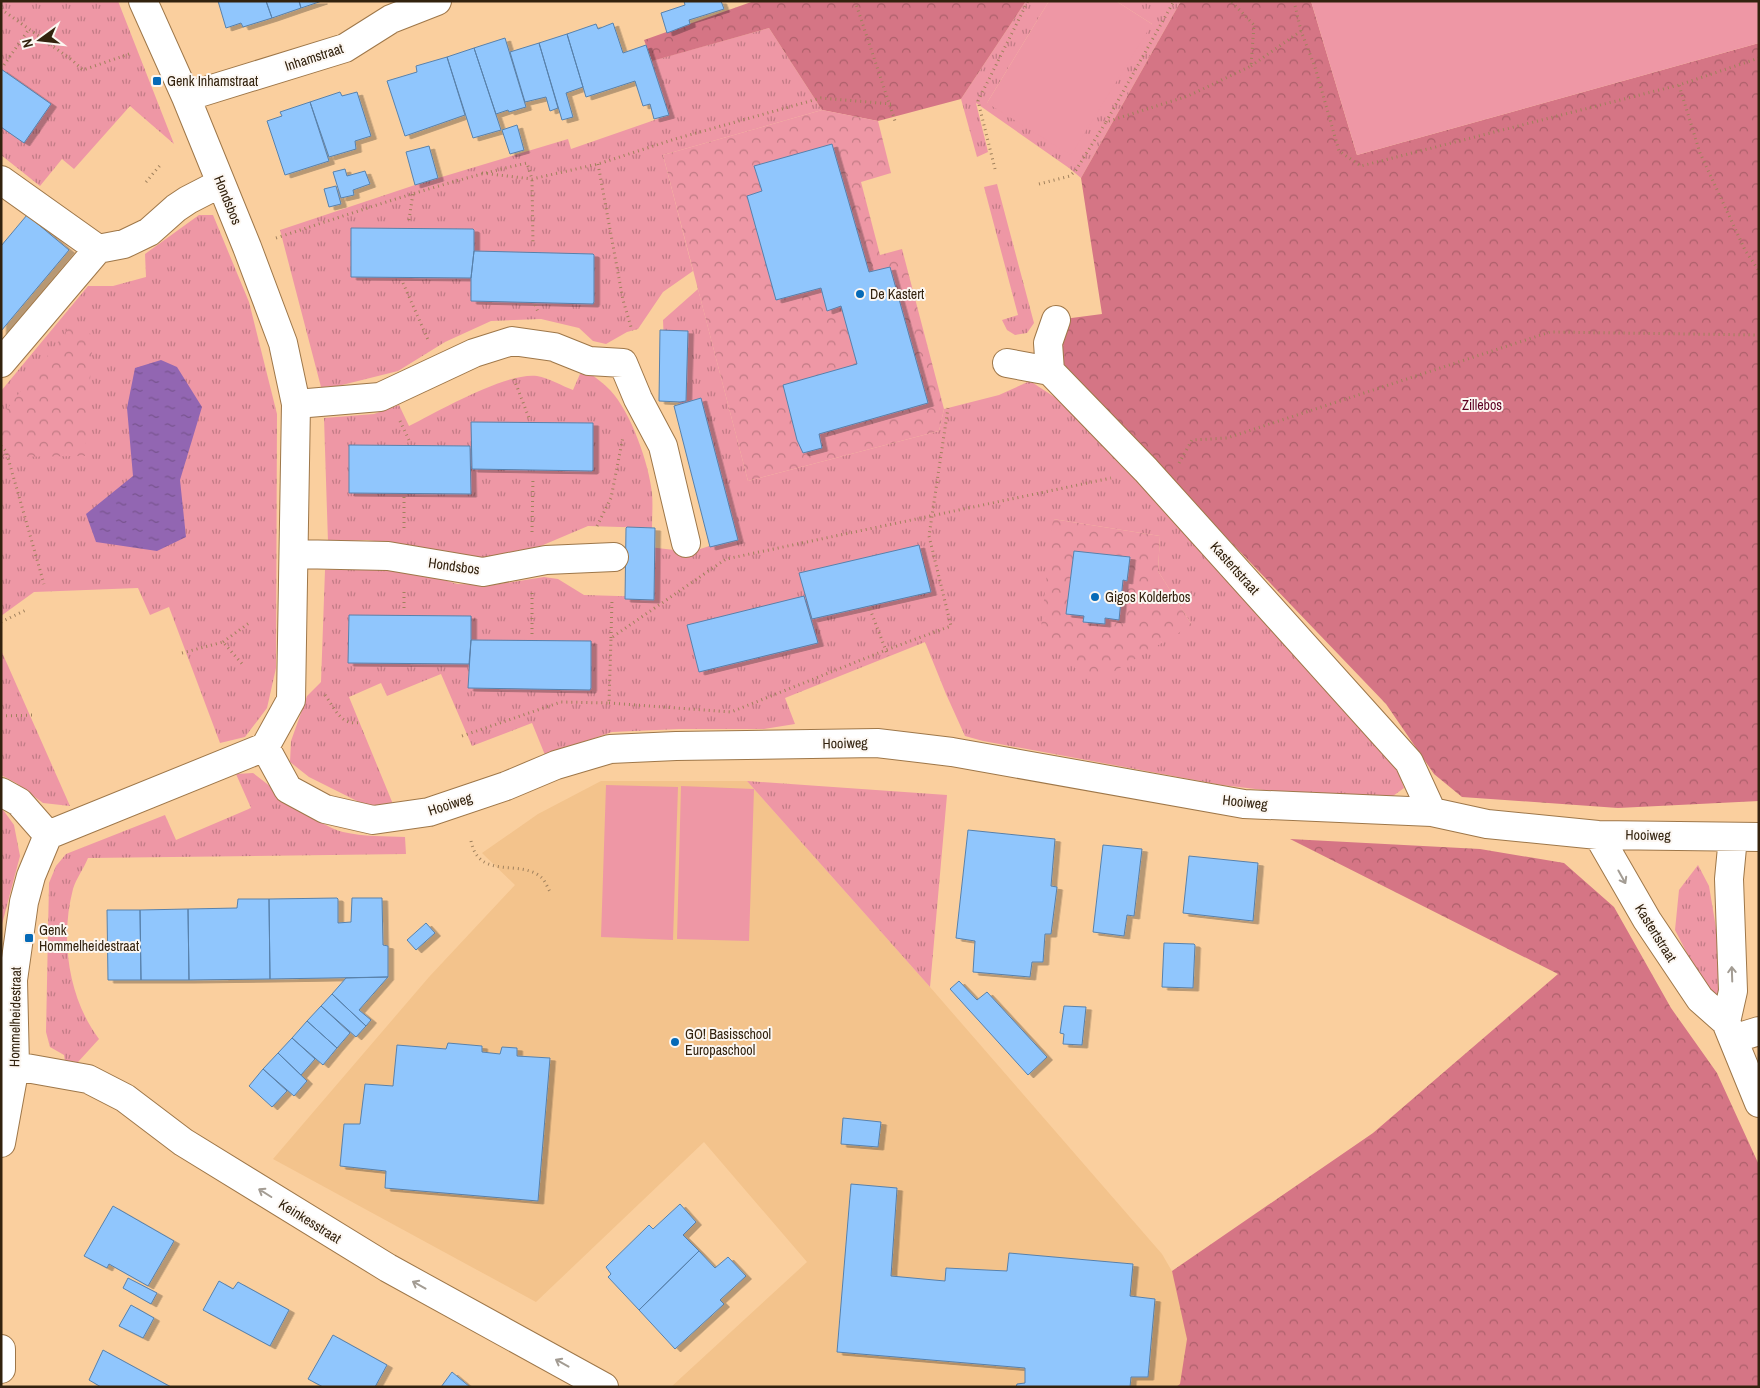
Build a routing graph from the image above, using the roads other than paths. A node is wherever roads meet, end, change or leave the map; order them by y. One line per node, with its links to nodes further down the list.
1 (144, 1): 3 (street, Hondsbos)
2 (437, 1): 3 (street, Inhamstraat)
3 (186, 97): 4 (street, Hondsbos)
4 (221, 183): 6 (street); 11 (street, Hondsbos)
5 (5, 190): 6 (street)
6 (117, 253): 8 (street)
7 (1056, 320): 10 (street)
8 (1, 363)
9 (1007, 363): 10 (street)
10 (1050, 371): 17 (street, Kastertstraat)
11 (296, 404): 12 (street); 13 (street, Hondsbos)
12 (686, 542)
13 (294, 554): 14 (street, Hondsbos); 15 (street, Hondsbos)
14 (614, 557)
15 (265, 747): 17 (street, Hooiweg); 18 (street)
16 (1, 792): 18 (street)
17 (1432, 812): 19 (street, Hooiweg)
18 (48, 835): 22 (street, Hommelheidestraat)
19 (1598, 835): 20 (street, Hooiweg); 21 (street, Kastertstraat, one-way to 21)
20 (1746, 837): 21 (street, one-way to 20)
21 (1740, 1031): 23 (street, Kastertstraat)
22 (15, 1066): 24 (street, Hommelheidestraat); 27 (street, Keinkesstraat, one-way to 22)
23 (1759, 1103)
24 (1, 1143)
25 (1, 1349): 26 (street)
26 (1, 1369)
27 (604, 1387)

